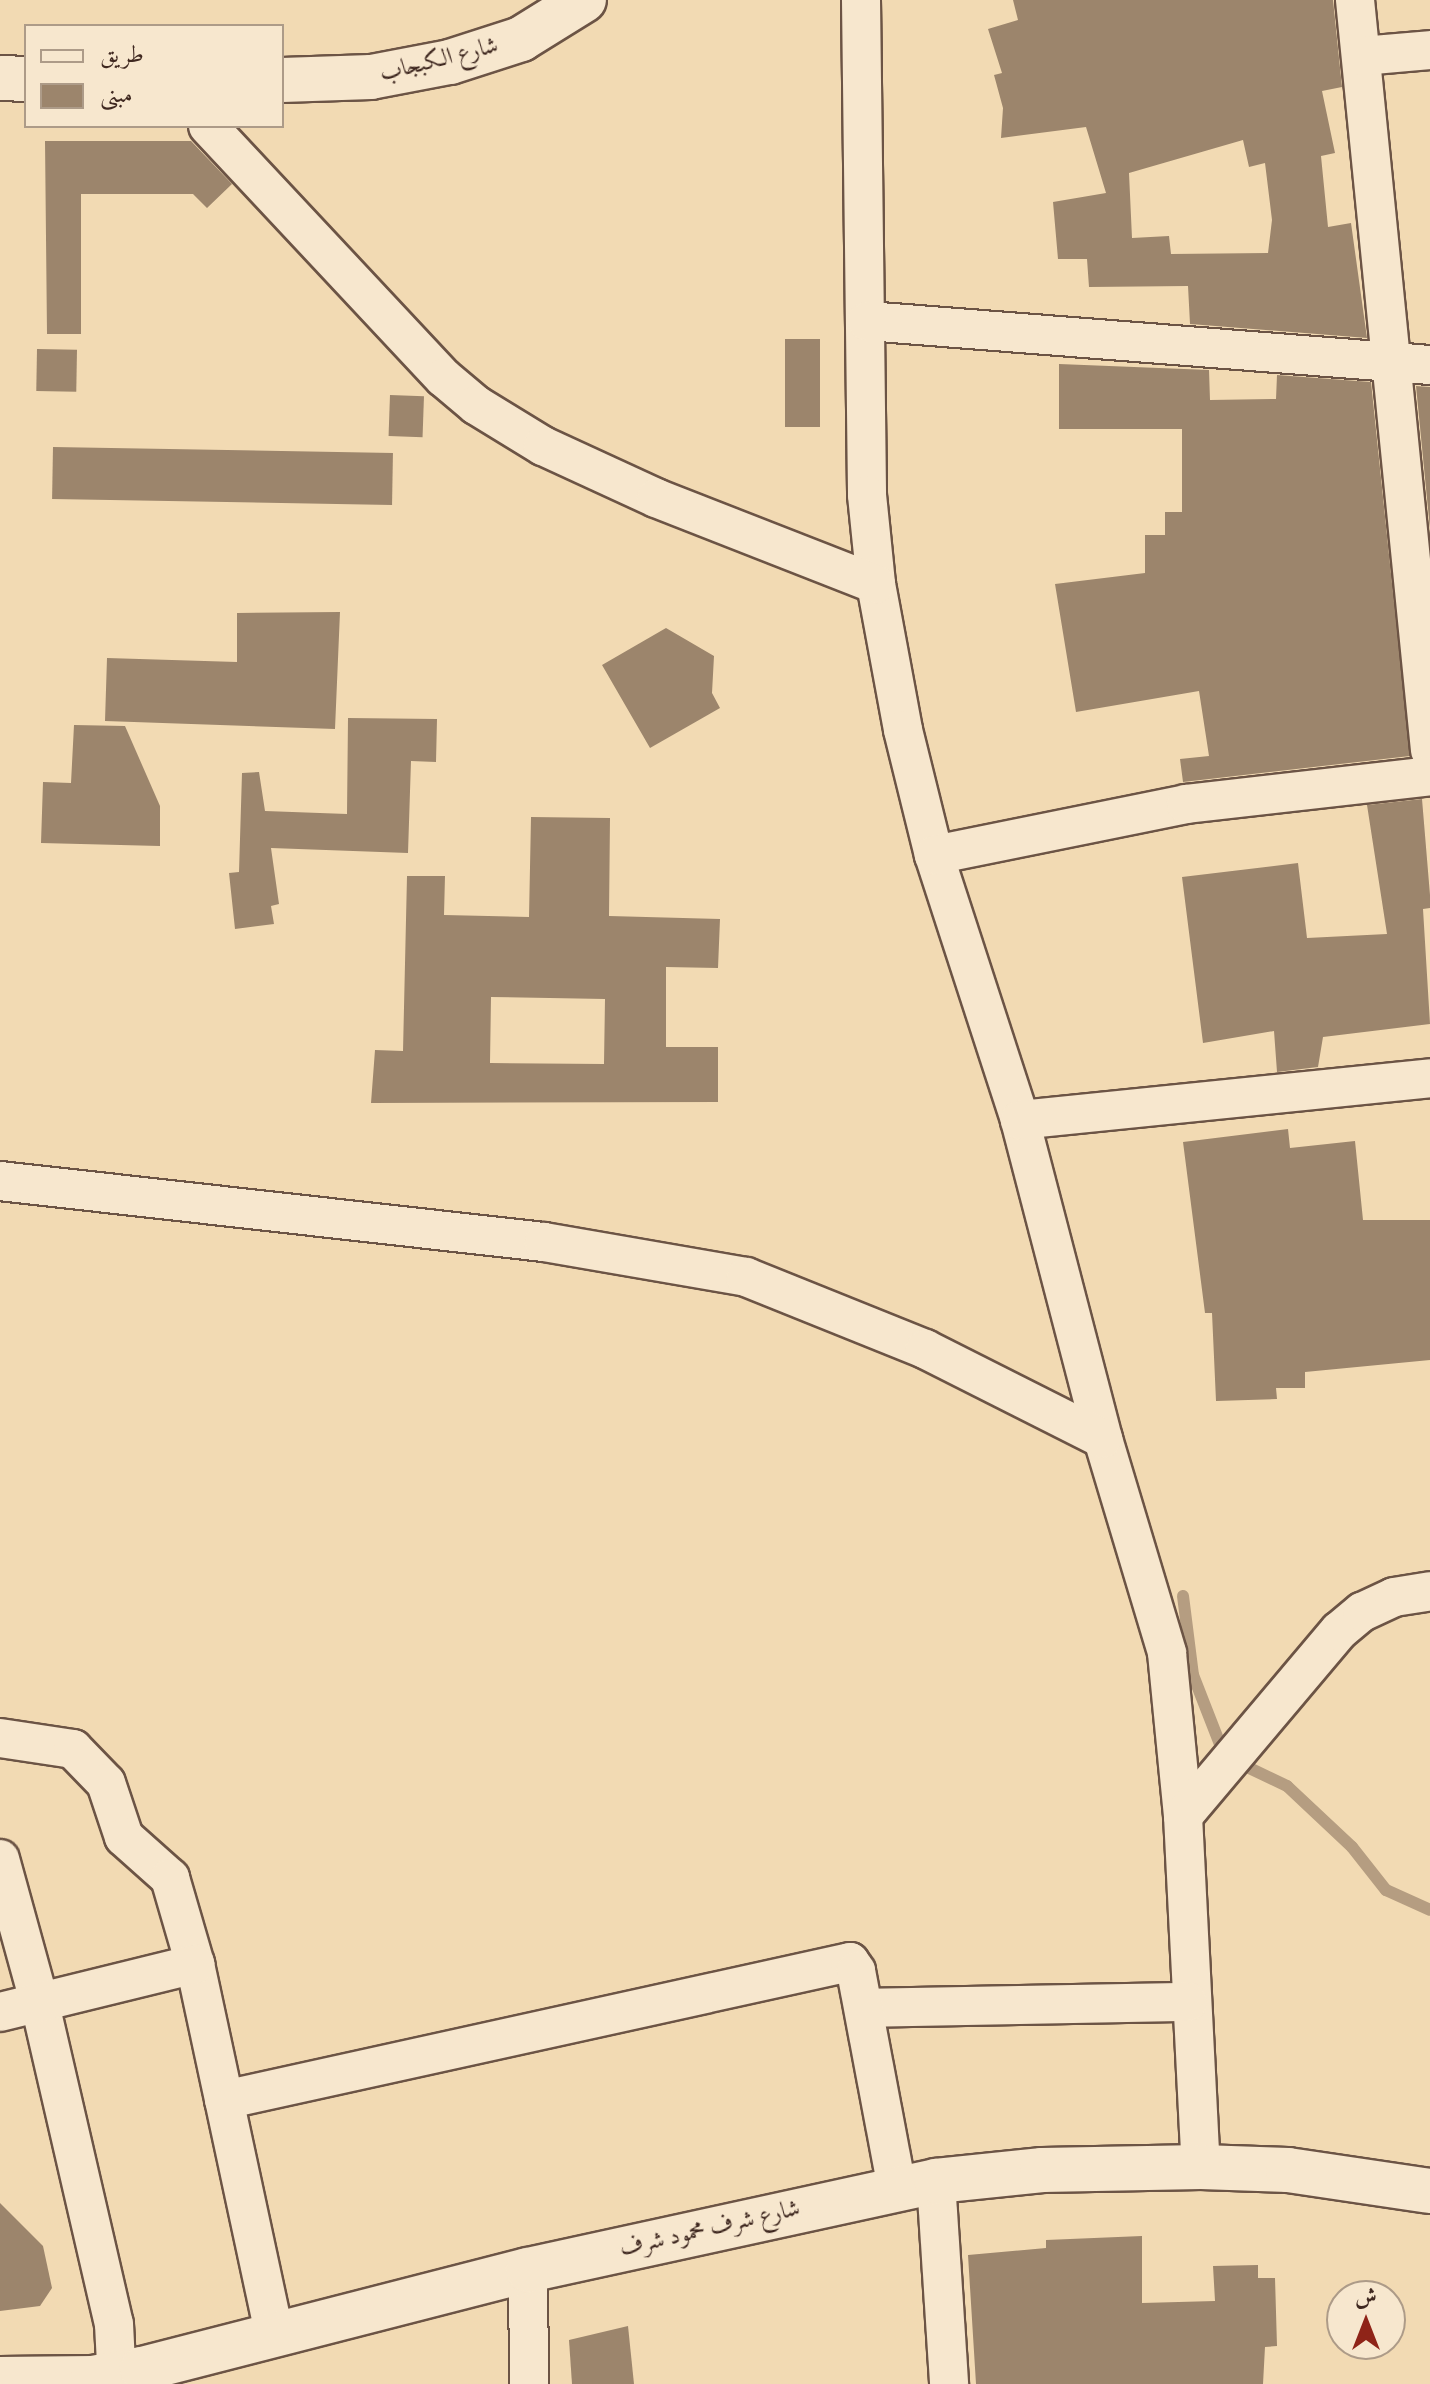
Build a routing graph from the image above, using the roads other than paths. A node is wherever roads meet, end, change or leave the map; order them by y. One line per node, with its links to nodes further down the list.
1 (584, 0): 8 (street, شارع الكبجاب)
2 (861, 0): 10 (street)
3 (1355, 0): 5 (street)
4 (1430, 50): 5 (street)
5 (1362, 56): 11 (street)
6 (0, 78): 7 (street)
7 (24, 79)
8 (284, 80)
9 (210, 128): 12 (street)
10 (867, 321): 11 (street); 12 (street)
11 (1412, 364): 13 (street)
12 (876, 584): 15 (street)
13 (1430, 750)
14 (1430, 776): 15 (street)
15 (934, 855): 17 (street)
16 (1430, 1078): 17 (street)
17 (1020, 1120): 19 (street)
18 (0, 1181): 19 (street)
19 (1103, 1439): 22 (street)
20 (1430, 1591): 22 (street)
21 (0, 1738): 24 (street)
22 (1183, 1816): 25 (street)
23 (0, 1859): 26 (street)
24 (195, 1964): 26 (street); 29 (street)
25 (1188, 2002): 27 (street); 30 (street)
26 (40, 2004): 28 (street); 36 (street)
27 (864, 2008): 29 (street); 31 (street)
28 (0, 2012)
29 (224, 2100): 34 (street)
30 (1201, 2167): 31 (street, شارع شرف محمود شرف); 32 (street, شارع شرف محمود شرف)
31 (917, 2184): 33 (street, شارع شرف محمود شرف); 38 (street)
32 (1430, 2191)
33 (528, 2270): 34 (street, شارع شرف محمود شرف); 37 (street)
34 (274, 2332): 36 (street, شارع شرف محمود شرف)
35 (0, 2379): 36 (street, شارع شرف محمود شرف)
36 (118, 2379)
37 (529, 2384)
38 (949, 2384)

